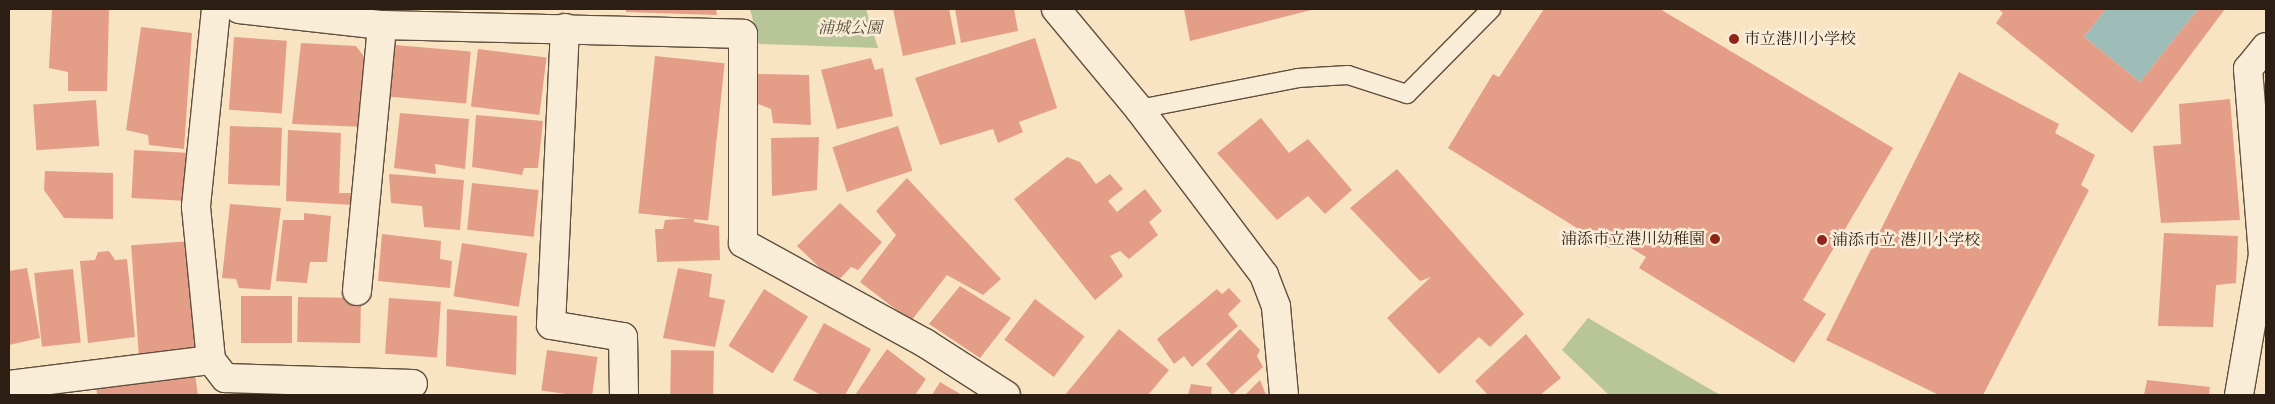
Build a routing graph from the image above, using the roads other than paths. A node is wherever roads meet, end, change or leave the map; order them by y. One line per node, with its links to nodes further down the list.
1 (216, 9): 10 (street)
2 (239, 9): 6 (street)
3 (1056, 9): 8 (street)
4 (1491, 9): 8 (lane)
5 (582, 22): 6 (street); 13 (street); 14 (street)
6 (382, 25): 9 (street)
7 (2266, 47): 16 (street)
8 (1138, 109): 15 (street)
9 (357, 291)
10 (210, 360): 11 (street); 12 (street)
11 (413, 384)
12 (9, 385)
13 (624, 395)
14 (1006, 395)
15 (1284, 395)
16 (2239, 395)

